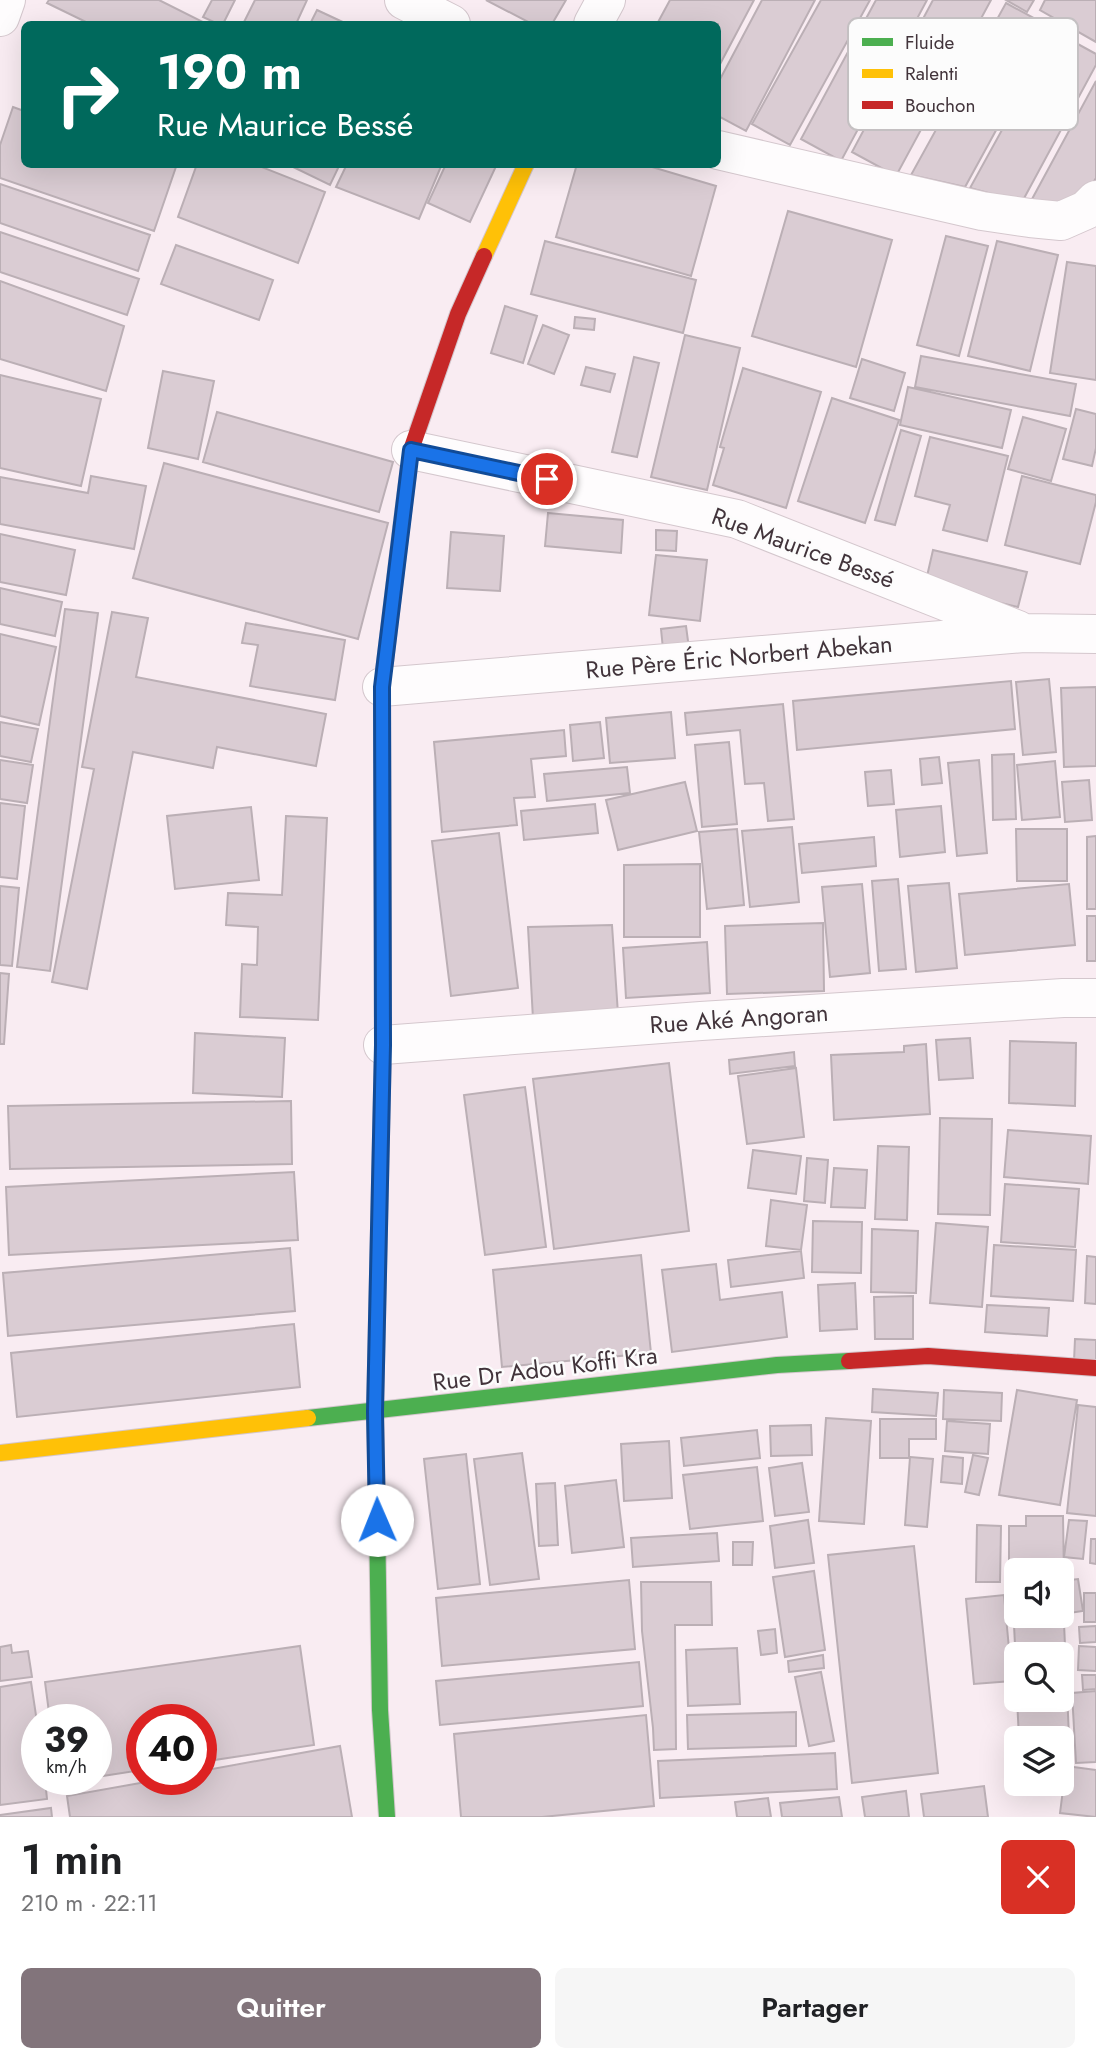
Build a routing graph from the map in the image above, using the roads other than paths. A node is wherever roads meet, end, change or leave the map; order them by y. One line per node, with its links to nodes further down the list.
1 (6, 0): 4 (street)
2 (404, 0): 5 (street)
3 (606, 0): 6 (street)
4 (0, 17)
5 (445, 21)
6 (595, 21)
7 (721, 151): 9 (street)
8 (524, 168): 10 (street)
9 (1096, 200)
10 (411, 450): 11 (street, Rue Maurice Bessé); 13 (street)
11 (1024, 633): 12 (street, Rue Père Éric Norbert Abekan); 13 (street, Rue Père Éric Norbert Abekan)
12 (1096, 634)
13 (382, 687): 15 (street)
14 (1096, 998): 15 (street, Rue Aké Angoran)
15 (383, 1045): 17 (street)
16 (1096, 1368): 17 (street, Rue Dr Adou Koffi Kra)
17 (375, 1412): 18 (street, Rue Dr Adou Koffi Kra); 19 (street)
18 (0, 1453)
19 (387, 1817)

